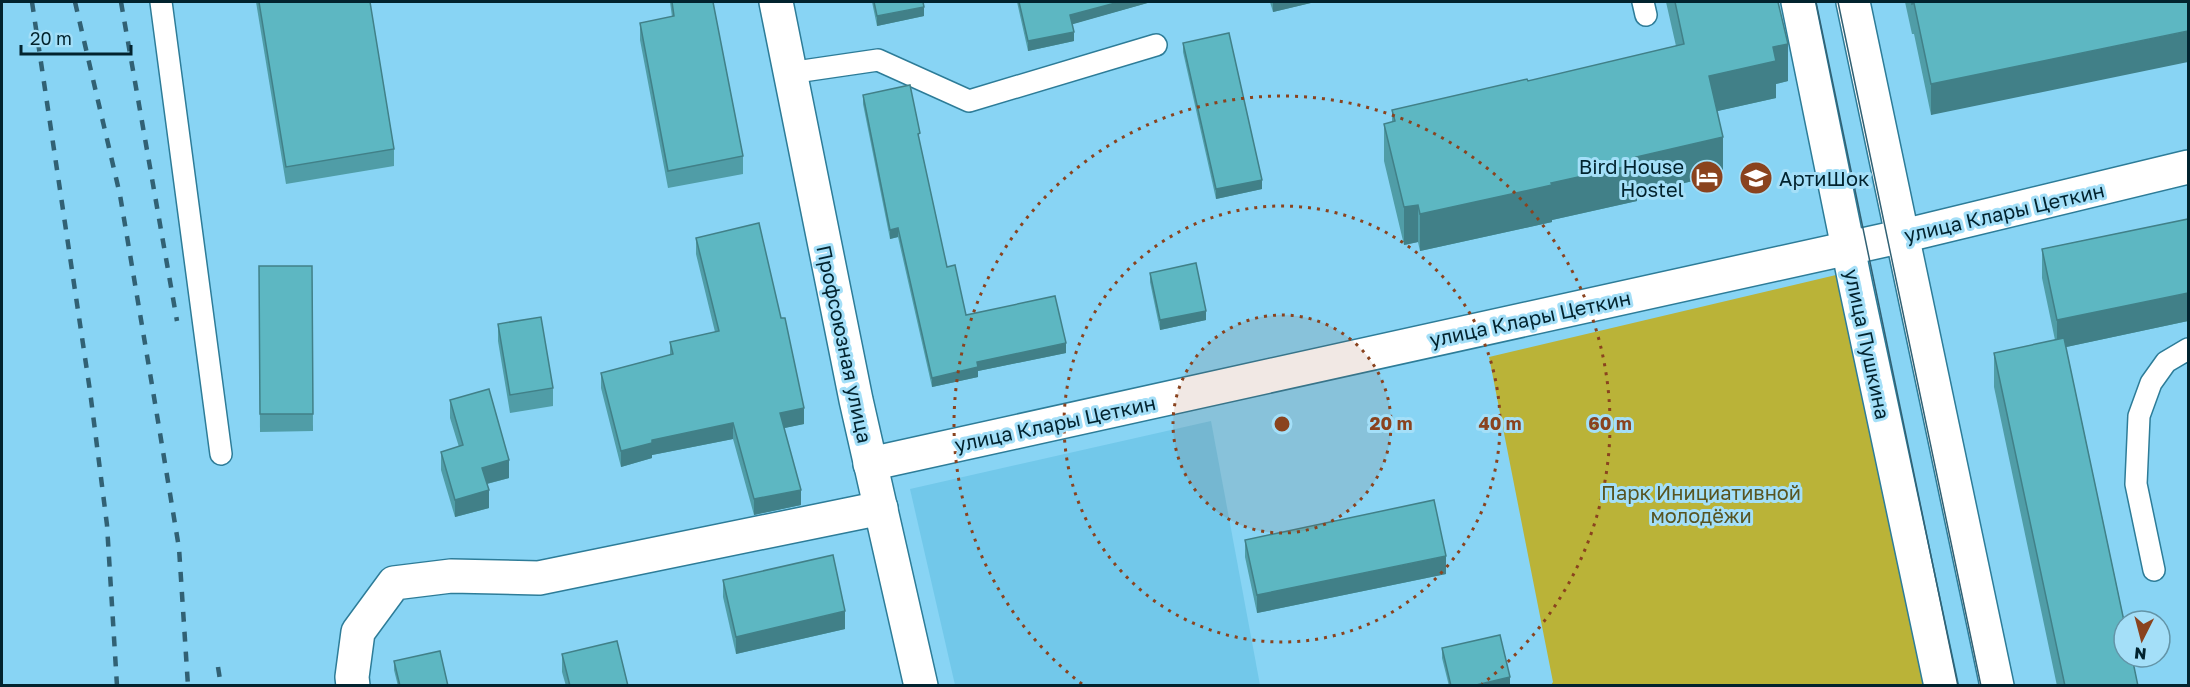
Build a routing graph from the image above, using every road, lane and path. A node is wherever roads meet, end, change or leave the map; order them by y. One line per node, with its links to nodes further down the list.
1 (161, 2): 11 (lane)
2 (776, 2): 6 (street, Профсоюзная улица)
3 (1798, 2): 9 (street, улица Пушкина)
4 (1854, 2): 8 (street)
5 (1156, 45): 6 (lane)
6 (789, 73): 12 (street, Профсоюзная улица)
7 (2188, 167): 8 (street, улица Клары Цеткин)
8 (1903, 236): 9 (street, улица Клары Цеткин); 18 (street)
9 (1848, 248): 12 (street, улица Клары Цеткин); 17 (street, улица Пушкина)
10 (2188, 349): 14 (lane)
11 (221, 454)
12 (870, 464): 13 (street, Профсоюзная улица)
13 (881, 508): 15 (street); 16 (street, Профсоюзная улица)
14 (2154, 570)
15 (353, 686)
16 (921, 686)
17 (1941, 686)
18 (1997, 686)

